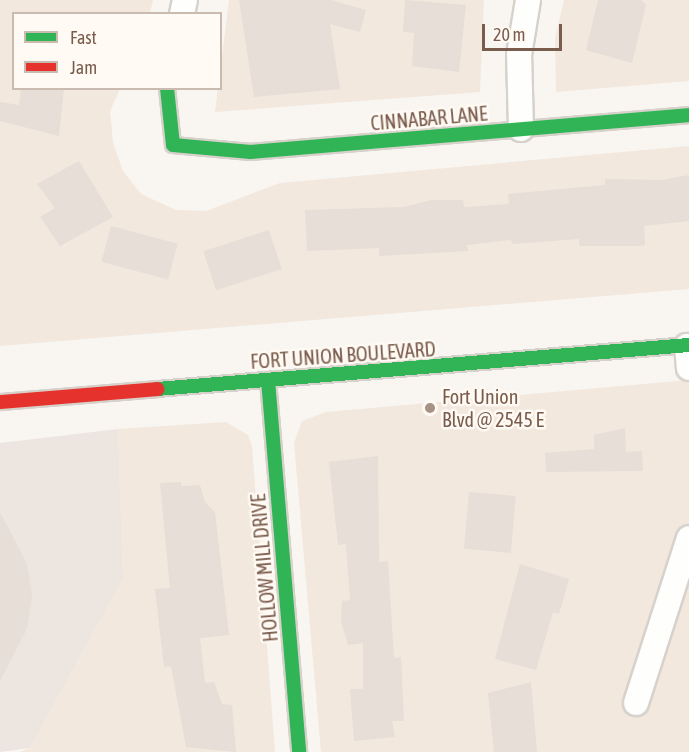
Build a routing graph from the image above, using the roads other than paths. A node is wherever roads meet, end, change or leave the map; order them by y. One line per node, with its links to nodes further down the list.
1 (528, 0): 4 (street)
2 (167, 90): 4 (street, CINNABAR LANE)
3 (689, 115): 4 (street, CINNABAR LANE)
4 (521, 129)
5 (688, 353): 6 (street, FORT UNION BOULEVARD)
6 (268, 380): 7 (street, FORT UNION BOULEVARD); 10 (street, HOLLOW MILL DRIVE)
7 (0, 402)
8 (689, 538): 9 (street)
9 (636, 703)
10 (299, 752)

